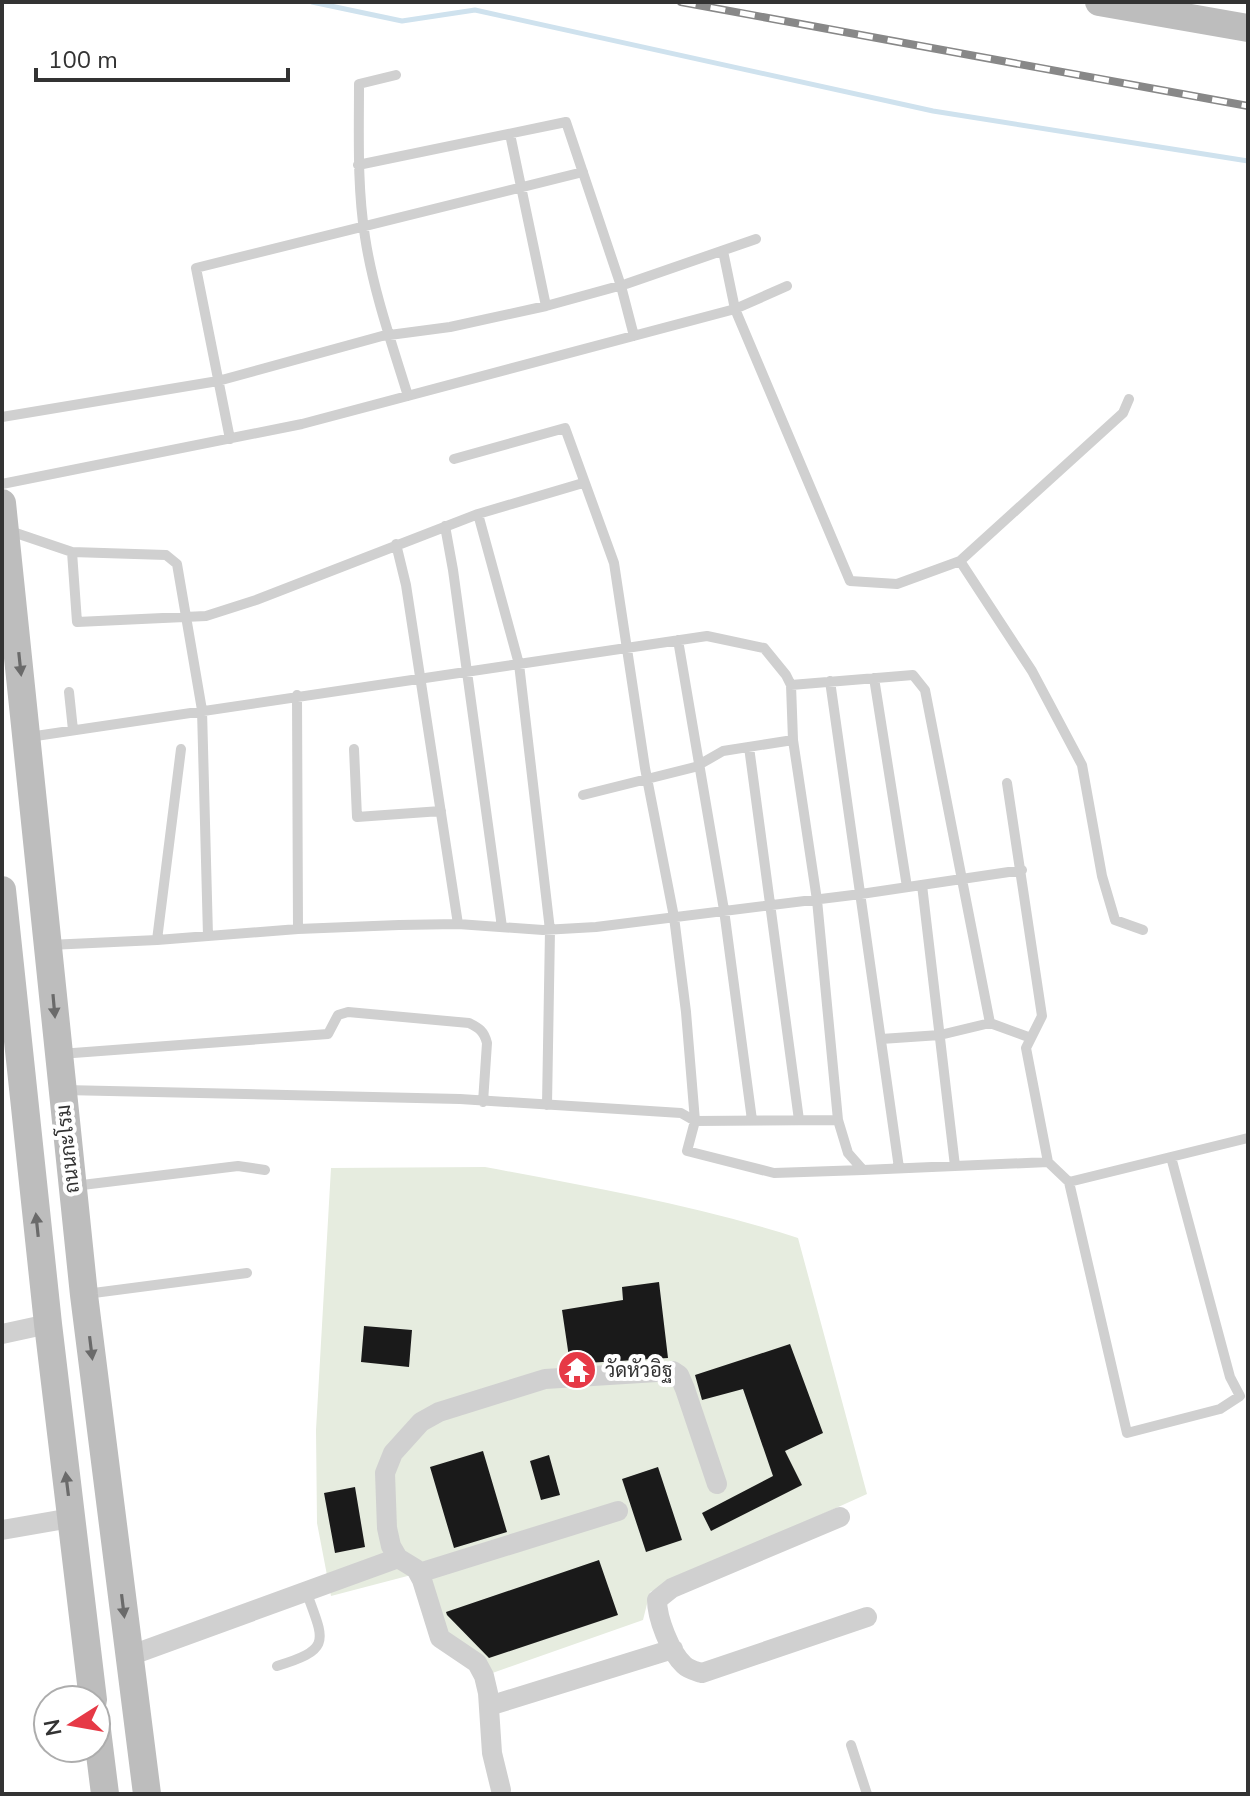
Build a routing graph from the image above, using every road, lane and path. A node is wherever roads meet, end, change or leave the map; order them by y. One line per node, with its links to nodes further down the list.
1 (1099, 2): 2 (main road)
2 (1248, 28)
3 (396, 75): 5 (lane)
4 (510, 134): 5 (lane); 6 (lane); 7 (lane)
5 (358, 165): 8 (lane)
6 (583, 172): 7 (lane); 11 (lane)
7 (520, 189): 8 (lane); 13 (lane)
8 (364, 228): 15 (lane); 17 (lane)
9 (756, 239): 10 (lane)
10 (723, 251): 11 (lane); 14 (lane)
11 (621, 286): 13 (lane); 16 (lane)
12 (787, 286): 14 (lane)
13 (546, 306): 15 (lane)
14 (735, 309): 16 (lane); 30 (lane)
15 (389, 335): 17 (lane); 18 (lane)
16 (634, 336): 18 (lane)
17 (218, 381): 20 (lane); 21 (lane)
18 (408, 396): 21 (lane)
19 (1129, 399): 30 (lane)
20 (2, 417)
21 (230, 439): 24 (lane)
22 (454, 459): 23 (lane)
23 (583, 483): 25 (lane); 33 (lane)
24 (2, 484)
25 (478, 514): 27 (lane); 34 (lane)
26 (4, 516): 29 (lane); 44 (main road, ถนนกะโรม, one-way to 44)
27 (445, 526): 28 (lane); 35 (lane)
28 (396, 544): 31 (lane); 36 (lane)
29 (72, 552): 31 (lane); 31 (lane)
30 (960, 561): 68 (lane)
31 (186, 618): 42 (lane)
32 (678, 640): 33 (lane); 39 (lane); 49 (lane)
33 (628, 647): 34 (lane); 50 (lane)
34 (519, 664): 35 (lane); 67 (lane)
35 (468, 671): 36 (lane); 65 (lane)
36 (420, 678): 41 (lane); 53 (lane)
37 (874, 678): 38 (lane); 55 (lane); 57 (lane)
38 (830, 681): 39 (lane); 59 (lane)
39 (791, 685): 45 (lane)
40 (69, 692): 43 (lane)
41 (297, 695): 42 (lane); 66 (lane)
42 (202, 710): 43 (lane); 69 (lane)
43 (73, 730): 44 (lane)
44 (27, 737): 71 (main road, ถนนกะโรม)
45 (793, 740): 46 (lane); 60 (lane)
46 (749, 747): 49 (lane); 61 (lane)
47 (181, 749): 70 (lane)
48 (354, 749): 53 (lane)
49 (701, 764): 50 (lane); 62 (lane)
50 (647, 779): 52 (lane); 63 (lane)
51 (1007, 783): 54 (lane)
52 (583, 795)
53 (441, 811): 64 (lane)
54 (1022, 870): 55 (lane); 74 (lane)
55 (961, 879): 56 (lane); 72 (lane)
56 (922, 885): 57 (lane); 73 (lane)
57 (907, 887): 59 (lane)
58 (2, 890): 77 (main road, ถนนกะโรม)
59 (861, 894): 60 (lane); 75 (lane)
60 (817, 900): 61 (lane); 83 (lane)
61 (772, 905): 62 (lane); 82 (lane)
62 (724, 910): 63 (lane); 81 (lane)
63 (674, 917): 67 (lane); 84 (lane)
64 (458, 924): 65 (lane); 66 (lane)
65 (502, 927): 67 (lane)
66 (298, 929): 69 (lane)
67 (550, 930): 80 (lane)
68 (1143, 930)
69 (208, 936): 70 (lane)
70 (157, 940): 71 (lane)
71 (48, 945): 76 (main road, ถนนกะโรม, one-way to 76)
72 (990, 1023): 73 (lane); 74 (lane)
73 (940, 1035): 75 (lane); 88 (lane)
74 (1031, 1038): 87 (lane)
75 (881, 1039): 89 (lane)
76 (58, 1054): 77 (main road); 78 (main road, ถนนกะโรม); 79 (lane)
77 (15, 1058): 96 (main road, ถนนกะโรม, one-way to 77)
78 (62, 1090): 79 (lane); 93 (main road, ถนนกะโรม)
79 (483, 1102): 80 (lane)
80 (547, 1105): 84 (lane)
81 (752, 1120): 82 (lane); 84 (lane)
82 (799, 1120): 83 (lane)
83 (838, 1120): 91 (lane)
84 (695, 1121): 91 (lane)
85 (1248, 1138): 86 (lane)
86 (1171, 1157): 92 (lane); 98 (lane)
87 (1048, 1162): 88 (lane); 92 (lane)
88 (955, 1166): 89 (lane)
89 (899, 1168): 91 (lane)
90 (265, 1170): 93 (lane)
91 (863, 1170)
92 (1069, 1182): 98 (lane)
93 (72, 1186): 95 (main road, ถนนกะโรม)
94 (247, 1273): 95 (lane)
95 (84, 1295): 109 (main road, ถนนกะโรม, one-way to 109)
96 (48, 1324): 97 (street); 102 (main road, ถนนกะโรม, one-way to 96)
97 (2, 1334)
98 (1244, 1395)
99 (717, 1484): 104 (street)
100 (618, 1511): 105 (street)
101 (840, 1517): 108 (street)
102 (71, 1518): 103 (street); 111 (main road, ถนนกะโรม)
103 (2, 1530)
104 (398, 1558): 105 (street); 106 (street)
105 (419, 1573): 112 (street)
106 (306, 1591): 109 (street); 110 (lane)
107 (867, 1617): 108 (street)
108 (673, 1649): 112 (street)
109 (129, 1656): 117 (main road, ถนนกะโรม)
110 (277, 1666)
111 (91, 1684)
112 (489, 1706): 115 (street)
113 (851, 1745): 118 (lane)
114 (101, 1764): 116 (main road)
115 (501, 1790)
116 (105, 1794)
117 (147, 1794)
118 (867, 1794)

